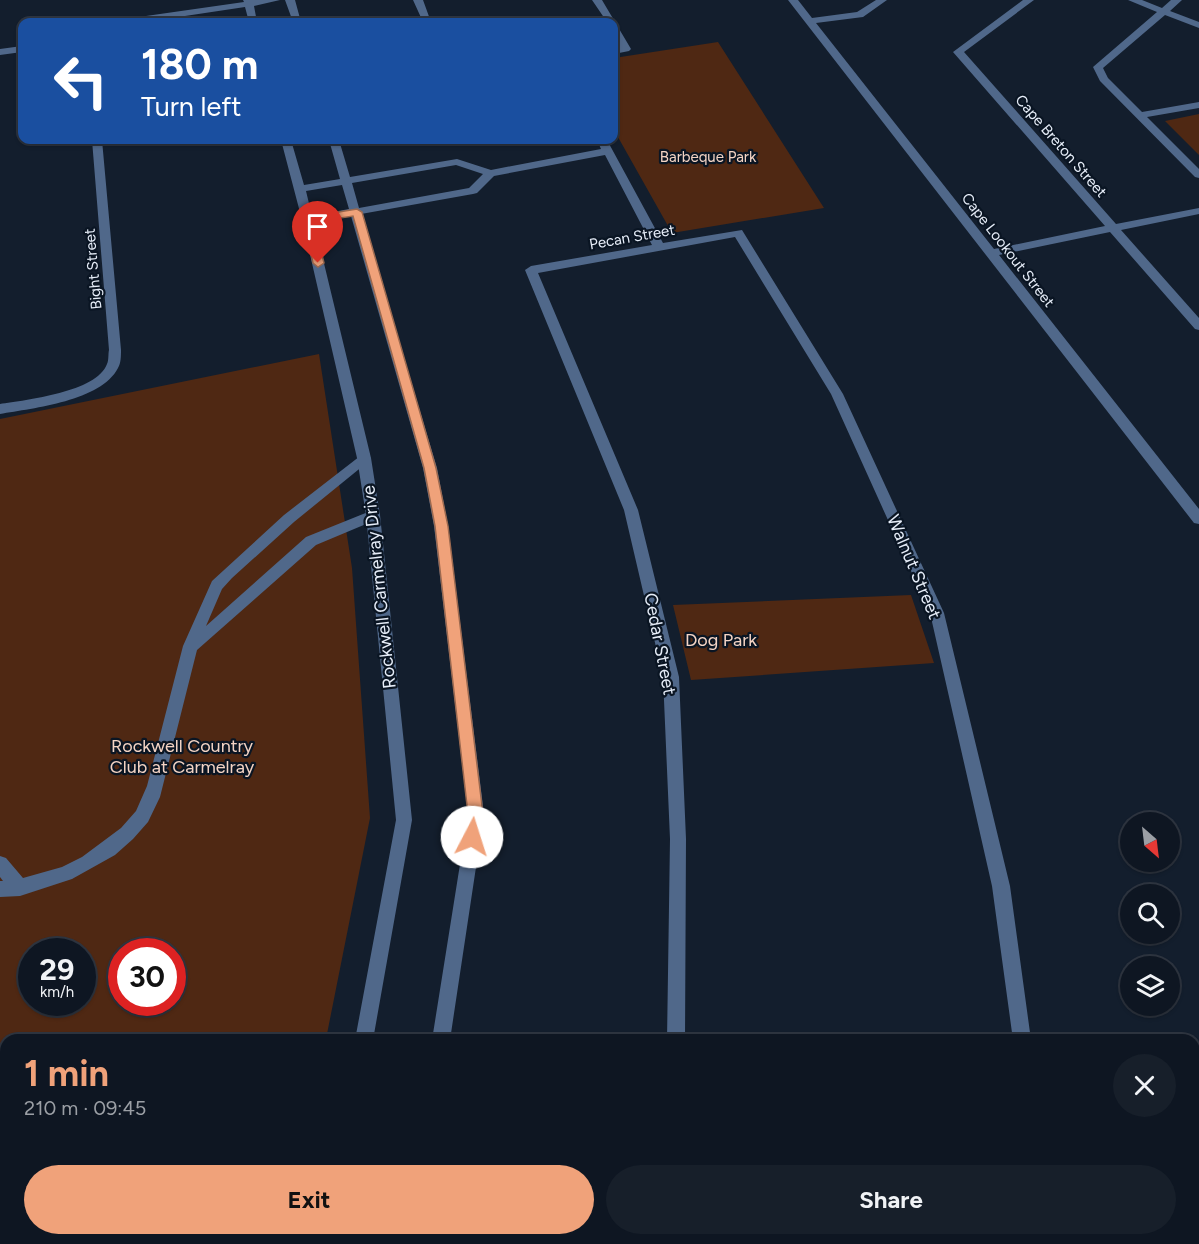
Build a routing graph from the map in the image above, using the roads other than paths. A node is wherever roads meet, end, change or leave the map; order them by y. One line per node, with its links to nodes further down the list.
1 (275, 0): 10 (street)
2 (290, 0): 14 (street)
3 (418, 0): 15 (street)
4 (597, 0): 16 (street)
5 (793, 0): 17 (street, Cape Lookout Street)
6 (882, 0): 17 (street)
7 (1029, 0): 37 (street, Cape Breton Street)
8 (1133, 0): 11 (street)
9 (1177, 0): 11 (street)
10 (248, 2): 12 (street); 13 (street)
11 (1163, 11): 18 (street); 24 (street)
12 (152, 18)
13 (253, 18)
14 (296, 18)
15 (425, 18)
16 (608, 18)
17 (810, 21): 40 (street, Cape Lookout Street)
18 (1199, 25)
19 (618, 34): 21 (street)
20 (18, 50): 22 (street)
21 (618, 50)
22 (0, 52)
23 (1199, 105): 24 (street)
24 (1140, 115): 31 (street)
25 (98, 144): 43 (street, Bight Street)
26 (287, 144): 33 (street, Rockwell Carmelray Drive)
27 (335, 144): 32 (street)
28 (604, 144): 29 (street)
29 (608, 151): 30 (street); 39 (street)
30 (490, 173): 32 (street); 35 (street)
31 (1199, 175)
32 (347, 181): 33 (street); 35 (street)
33 (299, 189): 36 (street, Rockwell Carmelray Drive)
34 (1199, 211): 37 (street)
35 (357, 212): 36 (street); 52 (street)
36 (308, 220): 44 (street, Rockwell Carmelray Drive)
37 (1114, 230): 40 (street); 42 (street, Cape Breton Street)
38 (738, 233): 39 (street, Pecan Street); 54 (street, Walnut Street)
39 (659, 247): 41 (street, Pecan Street)
40 (991, 253): 46 (street, Cape Lookout Street)
41 (531, 270): 53 (street, Cedar Street)
42 (1199, 326)
43 (0, 409)
44 (364, 458): 45 (street, Rockwell Carmelray Drive); 47 (street)
45 (373, 515): 47 (street); 51 (street, Rockwell Carmelray Drive)
46 (1199, 519)
47 (189, 649): 49 (street)
48 (0, 864): 49 (street)
49 (20, 888): 50 (street)
50 (0, 889)
51 (365, 1034)
52 (442, 1034)
53 (676, 1034)
54 (1021, 1034)

